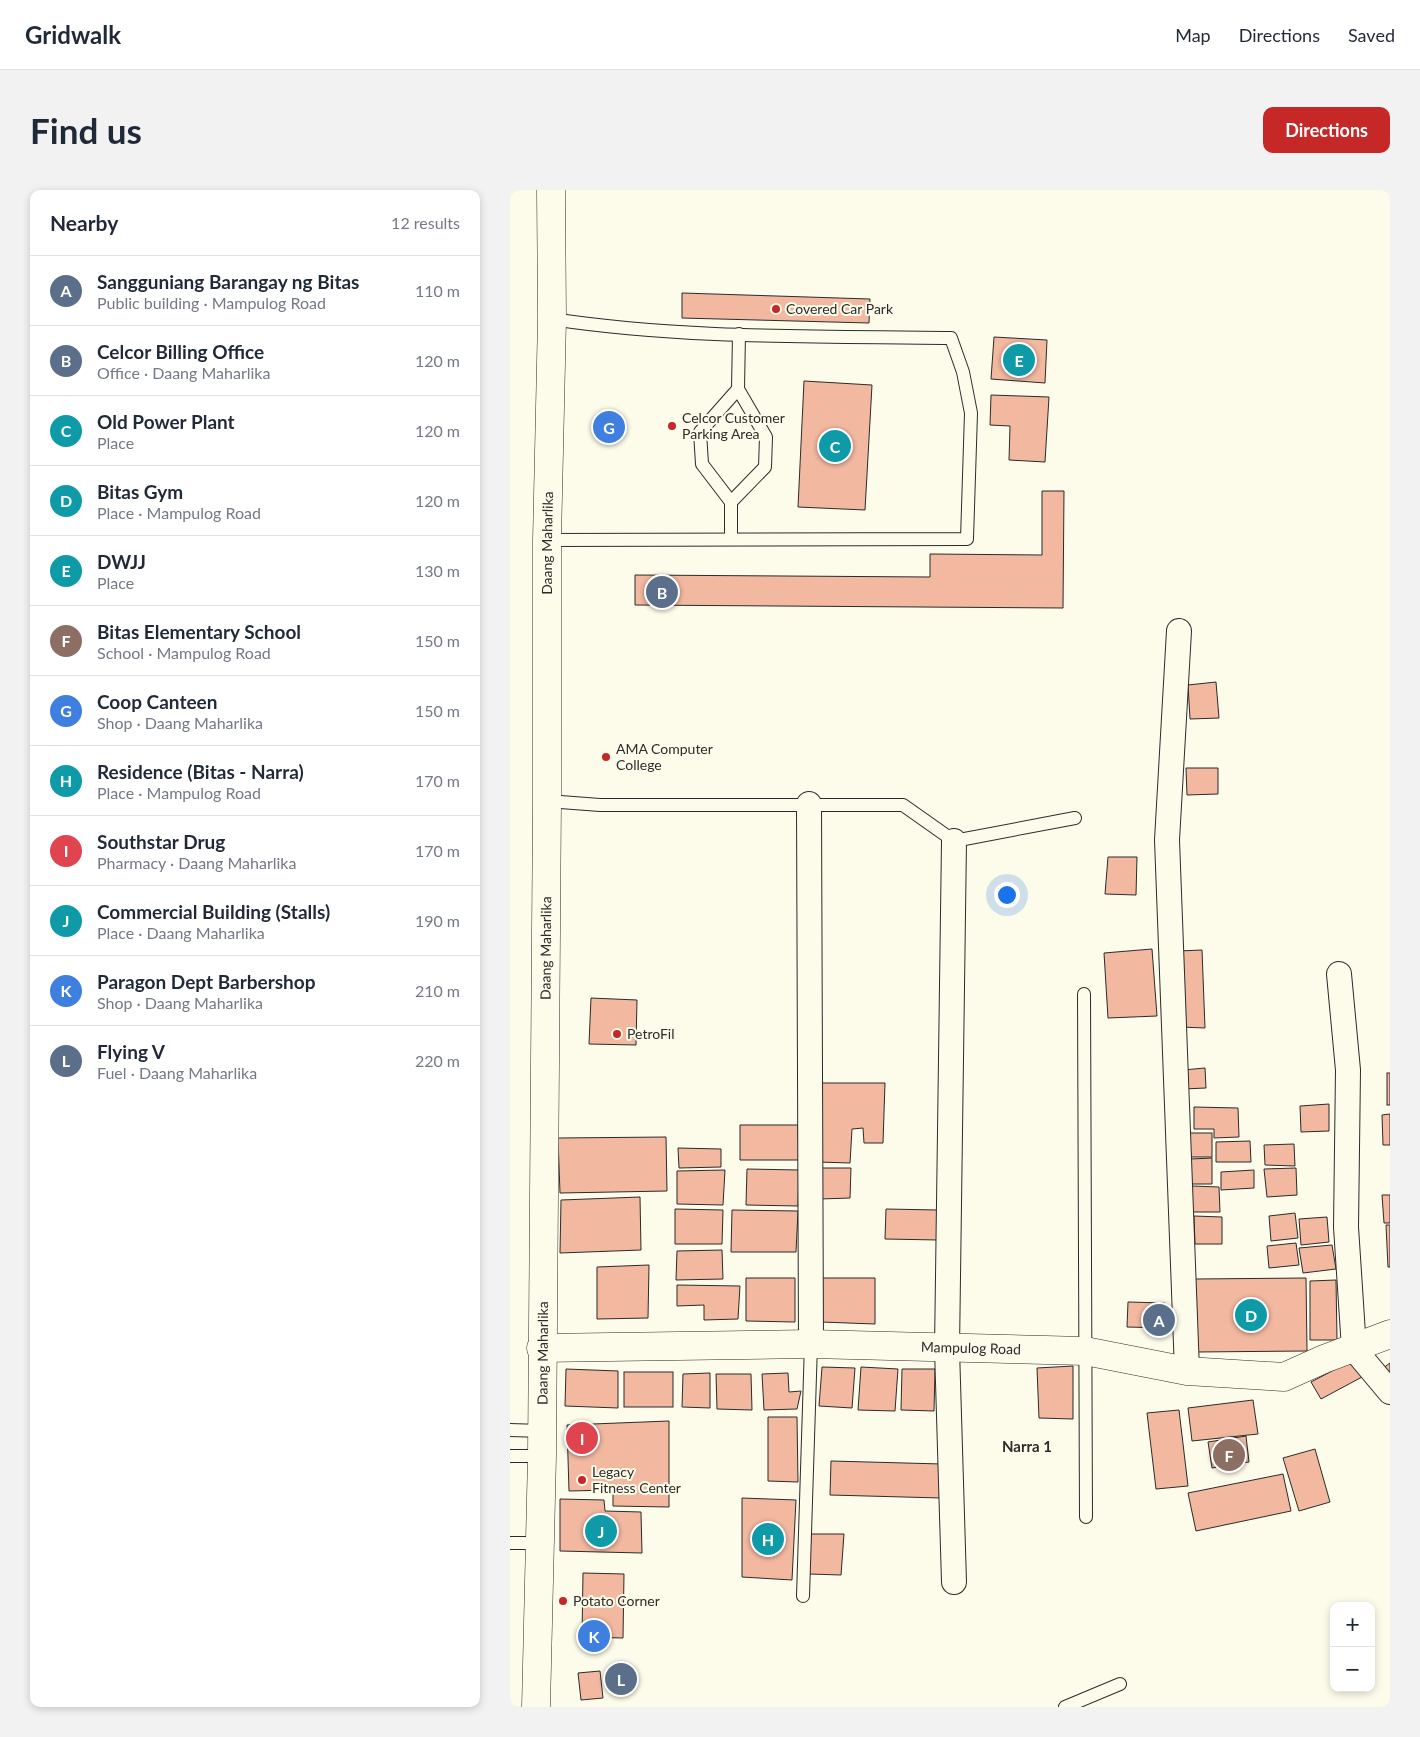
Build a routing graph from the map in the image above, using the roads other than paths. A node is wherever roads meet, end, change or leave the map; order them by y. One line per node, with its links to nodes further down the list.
1 (551, 190): 2 (main road, Daang Maharlika)
2 (552, 319): 3 (lane); 7 (main road, Daang Maharlika)
3 (739, 334): 4 (lane); 6 (lane)
4 (738, 389): 5 (lane); 5 (lane)
5 (731, 502): 6 (lane)
6 (731, 538): 7 (lane)
7 (547, 540): 9 (main road, Daang Maharlika)
8 (1179, 631): 21 (street)
9 (547, 801): 10 (lane); 17 (main road, Daang Maharlika)
10 (809, 804): 12 (lane); 16 (street)
11 (1075, 818): 12 (lane)
12 (954, 841): 18 (street)
13 (1339, 974): 19 (street)
14 (1084, 994): 20 (lane)
15 (1390, 1334): 19 (main road, Mampulog Road)
16 (811, 1344): 17 (main road, Mampulog Road); 18 (main road, Mampulog Road); 30 (lane)
17 (541, 1348): 24 (main road, Daang Maharlika)
18 (947, 1349): 20 (main road, Mampulog Road); 29 (street)
19 (1354, 1349): 21 (main road, Mampulog Road); 22 (street)
20 (1085, 1351): 21 (main road, Mampulog Road); 26 (lane)
21 (1187, 1372)
22 (1390, 1392)
23 (510, 1430): 24 (lane)
24 (542, 1443): 25 (lane); 28 (main road, Daang Maharlika)
25 (510, 1456)
26 (1086, 1517)
27 (510, 1543): 28 (lane)
28 (539, 1543): 32 (main road, Daang Maharlika)
29 (954, 1582)
30 (803, 1596)
31 (1120, 1684): 33 (lane)
32 (536, 1707)
33 (1065, 1707)

